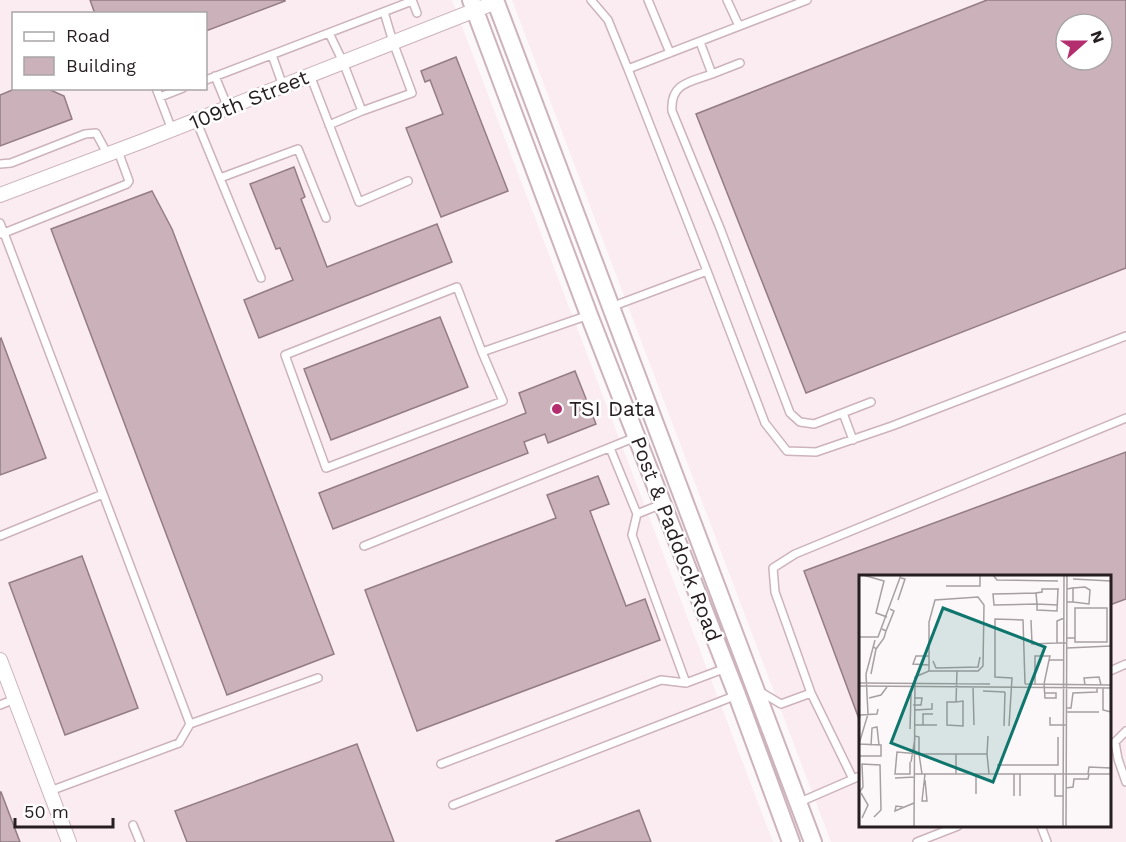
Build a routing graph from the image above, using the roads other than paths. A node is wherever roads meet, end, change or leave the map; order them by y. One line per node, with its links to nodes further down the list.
1 (591, 0): 18 (lane)
2 (648, 0): 14 (lane)
3 (727, 0): 10 (lane)
4 (807, 0): 10 (lane)
5 (412, 1): 8 (lane); 9 (lane)
6 (498, 1): 7 (street, 109th Street); 42 (street, Post & Paddock Road)
7 (473, 5): 12 (street, 109th Street); 43 (street, Post & Paddock Road)
8 (384, 12): 11 (lane); 12 (lane)
9 (417, 13)
10 (739, 26): 13 (lane)
11 (329, 33): 15 (lane); 16 (lane)
12 (393, 42): 16 (street, 109th Street); 28 (lane)
13 (700, 42): 14 (lane); 19 (lane)
14 (670, 53): 18 (lane)
15 (272, 55): 21 (lane); 23 (lane)
16 (343, 62): 20 (street, 109th Street); 28 (lane)
17 (740, 63): 19 (lane)
18 (628, 69): 40 (lane)
19 (712, 74): 47 (lane)
20 (310, 75): 23 (street, 109th Street); 30 (lane)
21 (215, 76): 22 (lane); 27 (lane)
22 (207, 80)
23 (284, 86): 27 (street, 109th Street)
24 (157, 90): 26 (lane)
25 (178, 90): 26 (lane)
26 (160, 97): 31 (lane)
27 (228, 108): 29 (street, 109th Street)
28 (362, 111): 30 (lane)
29 (196, 120): 31 (street, 109th Street); 34 (lane)
30 (329, 124): 35 (lane)
31 (172, 130): 32 (street, 109th Street)
32 (113, 153): 33 (lane); 36 (street, 109th Street); 39 (lane)
33 (0, 164)
34 (220, 178): 37 (lane); 41 (lane)
35 (408, 181)
36 (0, 195)
37 (326, 218)
38 (0, 223): 39 (lane)
39 (2, 233): 52 (lane)
40 (707, 271): 42 (lane); 50 (lane)
41 (261, 278)
42 (610, 307): 43 (street); 63 (street, Post & Paddock Road)
43 (589, 315): 45 (lane); 49 (street, Post & Paddock Road)
44 (1126, 336): 50 (lane)
45 (482, 352): 45 (lane)
46 (871, 402): 47 (lane)
47 (843, 413): 50 (lane)
48 (1126, 418): 64 (lane)
49 (636, 437): 51 (lane); 53 (street, Post & Paddock Road)
50 (853, 440)
51 (610, 447): 54 (lane); 56 (lane)
52 (103, 494): 55 (lane); 68 (lane)
53 (662, 504): 54 (lane); 59 (street, Post & Paddock Road)
54 (637, 514): 62 (lane)
55 (0, 536)
56 (364, 546)
57 (0, 660): 66 (street)
58 (1126, 664): 60 (lane)
59 (726, 668): 62 (lane); 65 (street, Post & Paddock Road)
60 (1111, 671)
61 (318, 678): 68 (lane)
62 (686, 683): 70 (lane)
63 (754, 688): 64 (lane); 65 (street); 75 (street, Post & Paddock Road)
64 (811, 693): 72 (lane)
65 (737, 695): 76 (lane); 82 (street, Post & Paddock Road)
66 (15, 699): 67 (lane); 74 (street)
67 (0, 705)
68 (190, 724): 74 (lane)
69 (1126, 731): 73 (lane)
70 (441, 764)
71 (859, 777): 72 (lane)
72 (853, 779): 75 (lane)
73 (1126, 782)
74 (50, 791): 80 (street)
75 (798, 803): 83 (street, Post & Paddock Road)
76 (453, 804)
77 (133, 825): 81 (lane)
78 (953, 827): 84 (lane)
79 (1042, 827): 85 (lane)
80 (69, 842)
81 (140, 842)
82 (791, 842)
83 (813, 842)
84 (917, 842)
85 (1047, 842)

